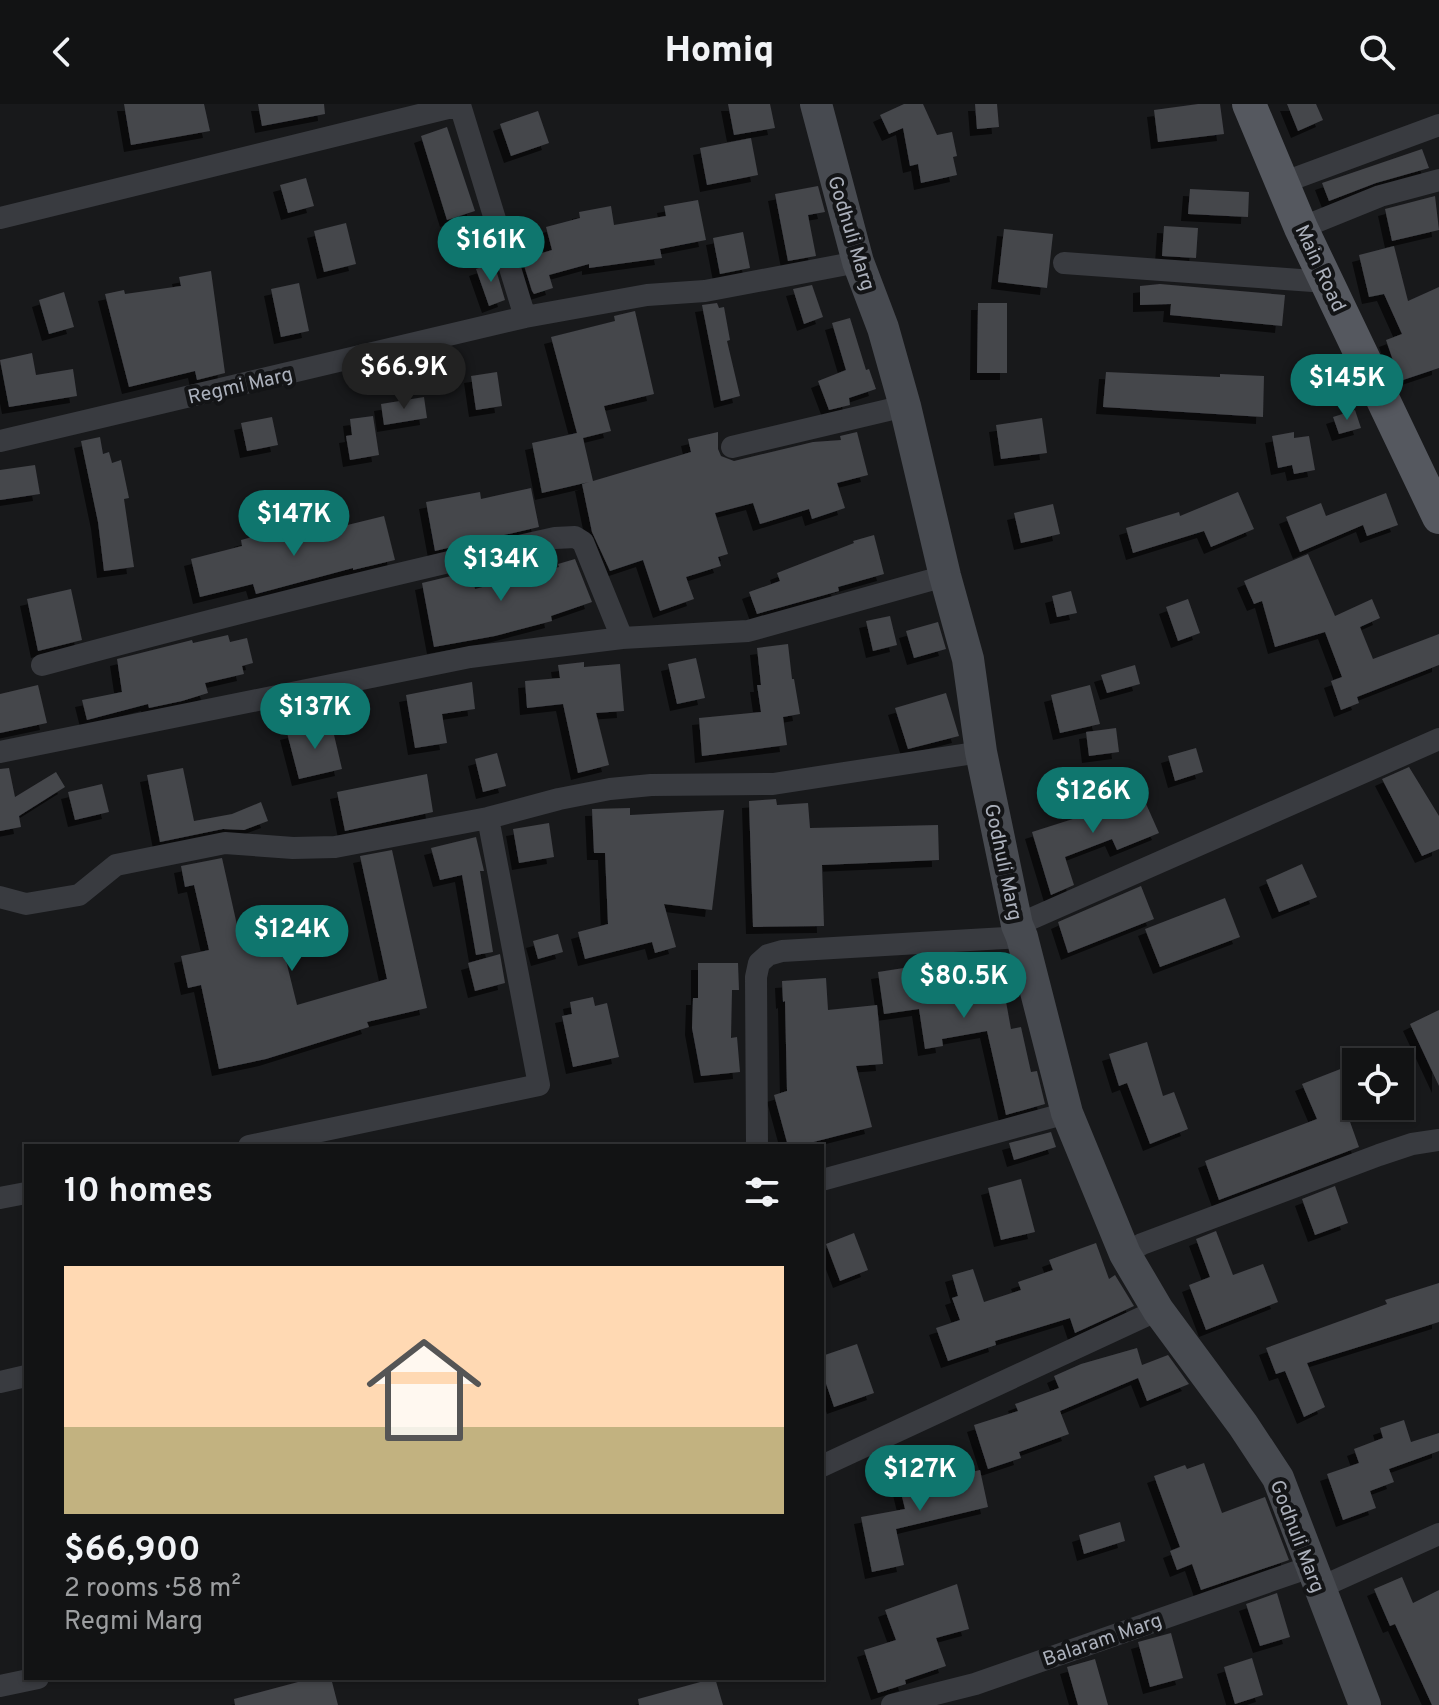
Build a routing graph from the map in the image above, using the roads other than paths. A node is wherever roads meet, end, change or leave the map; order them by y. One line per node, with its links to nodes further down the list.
1 (462, 104): 8 (street); 13 (street)
2 (816, 104): 10 (main road, Godhuli Marg)
3 (1249, 104): 7 (main road, Main Road)
4 (1262, 104): 7 (main road, Main Road)
5 (1439, 125): 7 (street)
6 (1439, 180): 9 (street)
7 (1288, 181): 9 (main road, Main Road)
8 (0, 218)
9 (1307, 226): 12 (main road, Main Road); 17 (main road, Main Road)
10 (858, 262): 13 (street, Regmi Marg); 14 (main road, Godhuli Marg)
11 (1064, 263): 12 (street)
12 (1327, 282): 18 (main road, Main Road)
13 (525, 317): 15 (street, Regmi Marg)
14 (905, 406): 16 (street); 19 (main road, Godhuli Marg)
15 (0, 441)
16 (732, 447)
17 (1439, 491)
18 (1439, 517)
19 (945, 576): 20 (street); 24 (main road, Godhuli Marg)
20 (622, 638): 21 (street); 23 (street)
21 (42, 665)
22 (1439, 739): 27 (street)
23 (0, 752)
24 (981, 752): 25 (street); 27 (main road, Godhuli Marg)
25 (488, 818): 26 (street); 30 (street)
26 (0, 897)
27 (1019, 931): 28 (main road, Godhuli Marg); 31 (street)
28 (1067, 1113): 32 (street); 35 (main road, Godhuli Marg)
29 (1439, 1140): 35 (street)
30 (259, 1144)
31 (757, 1144)
32 (824, 1179)
33 (24, 1193): 34 (street)
34 (0, 1198)
35 (1125, 1254): 36 (main road, Godhuli Marg)
36 (1158, 1310): 39 (street); 41 (main road, Godhuli Marg)
37 (24, 1376): 38 (street)
38 (0, 1382)
39 (824, 1465)
40 (1439, 1534): 41 (street, Balaram Marg)
41 (1314, 1577): 44 (street, Balaram Marg); 45 (main road, Godhuli Marg)
42 (28, 1680): 43 (street)
43 (0, 1686)
44 (892, 1705)
45 (1365, 1705)

